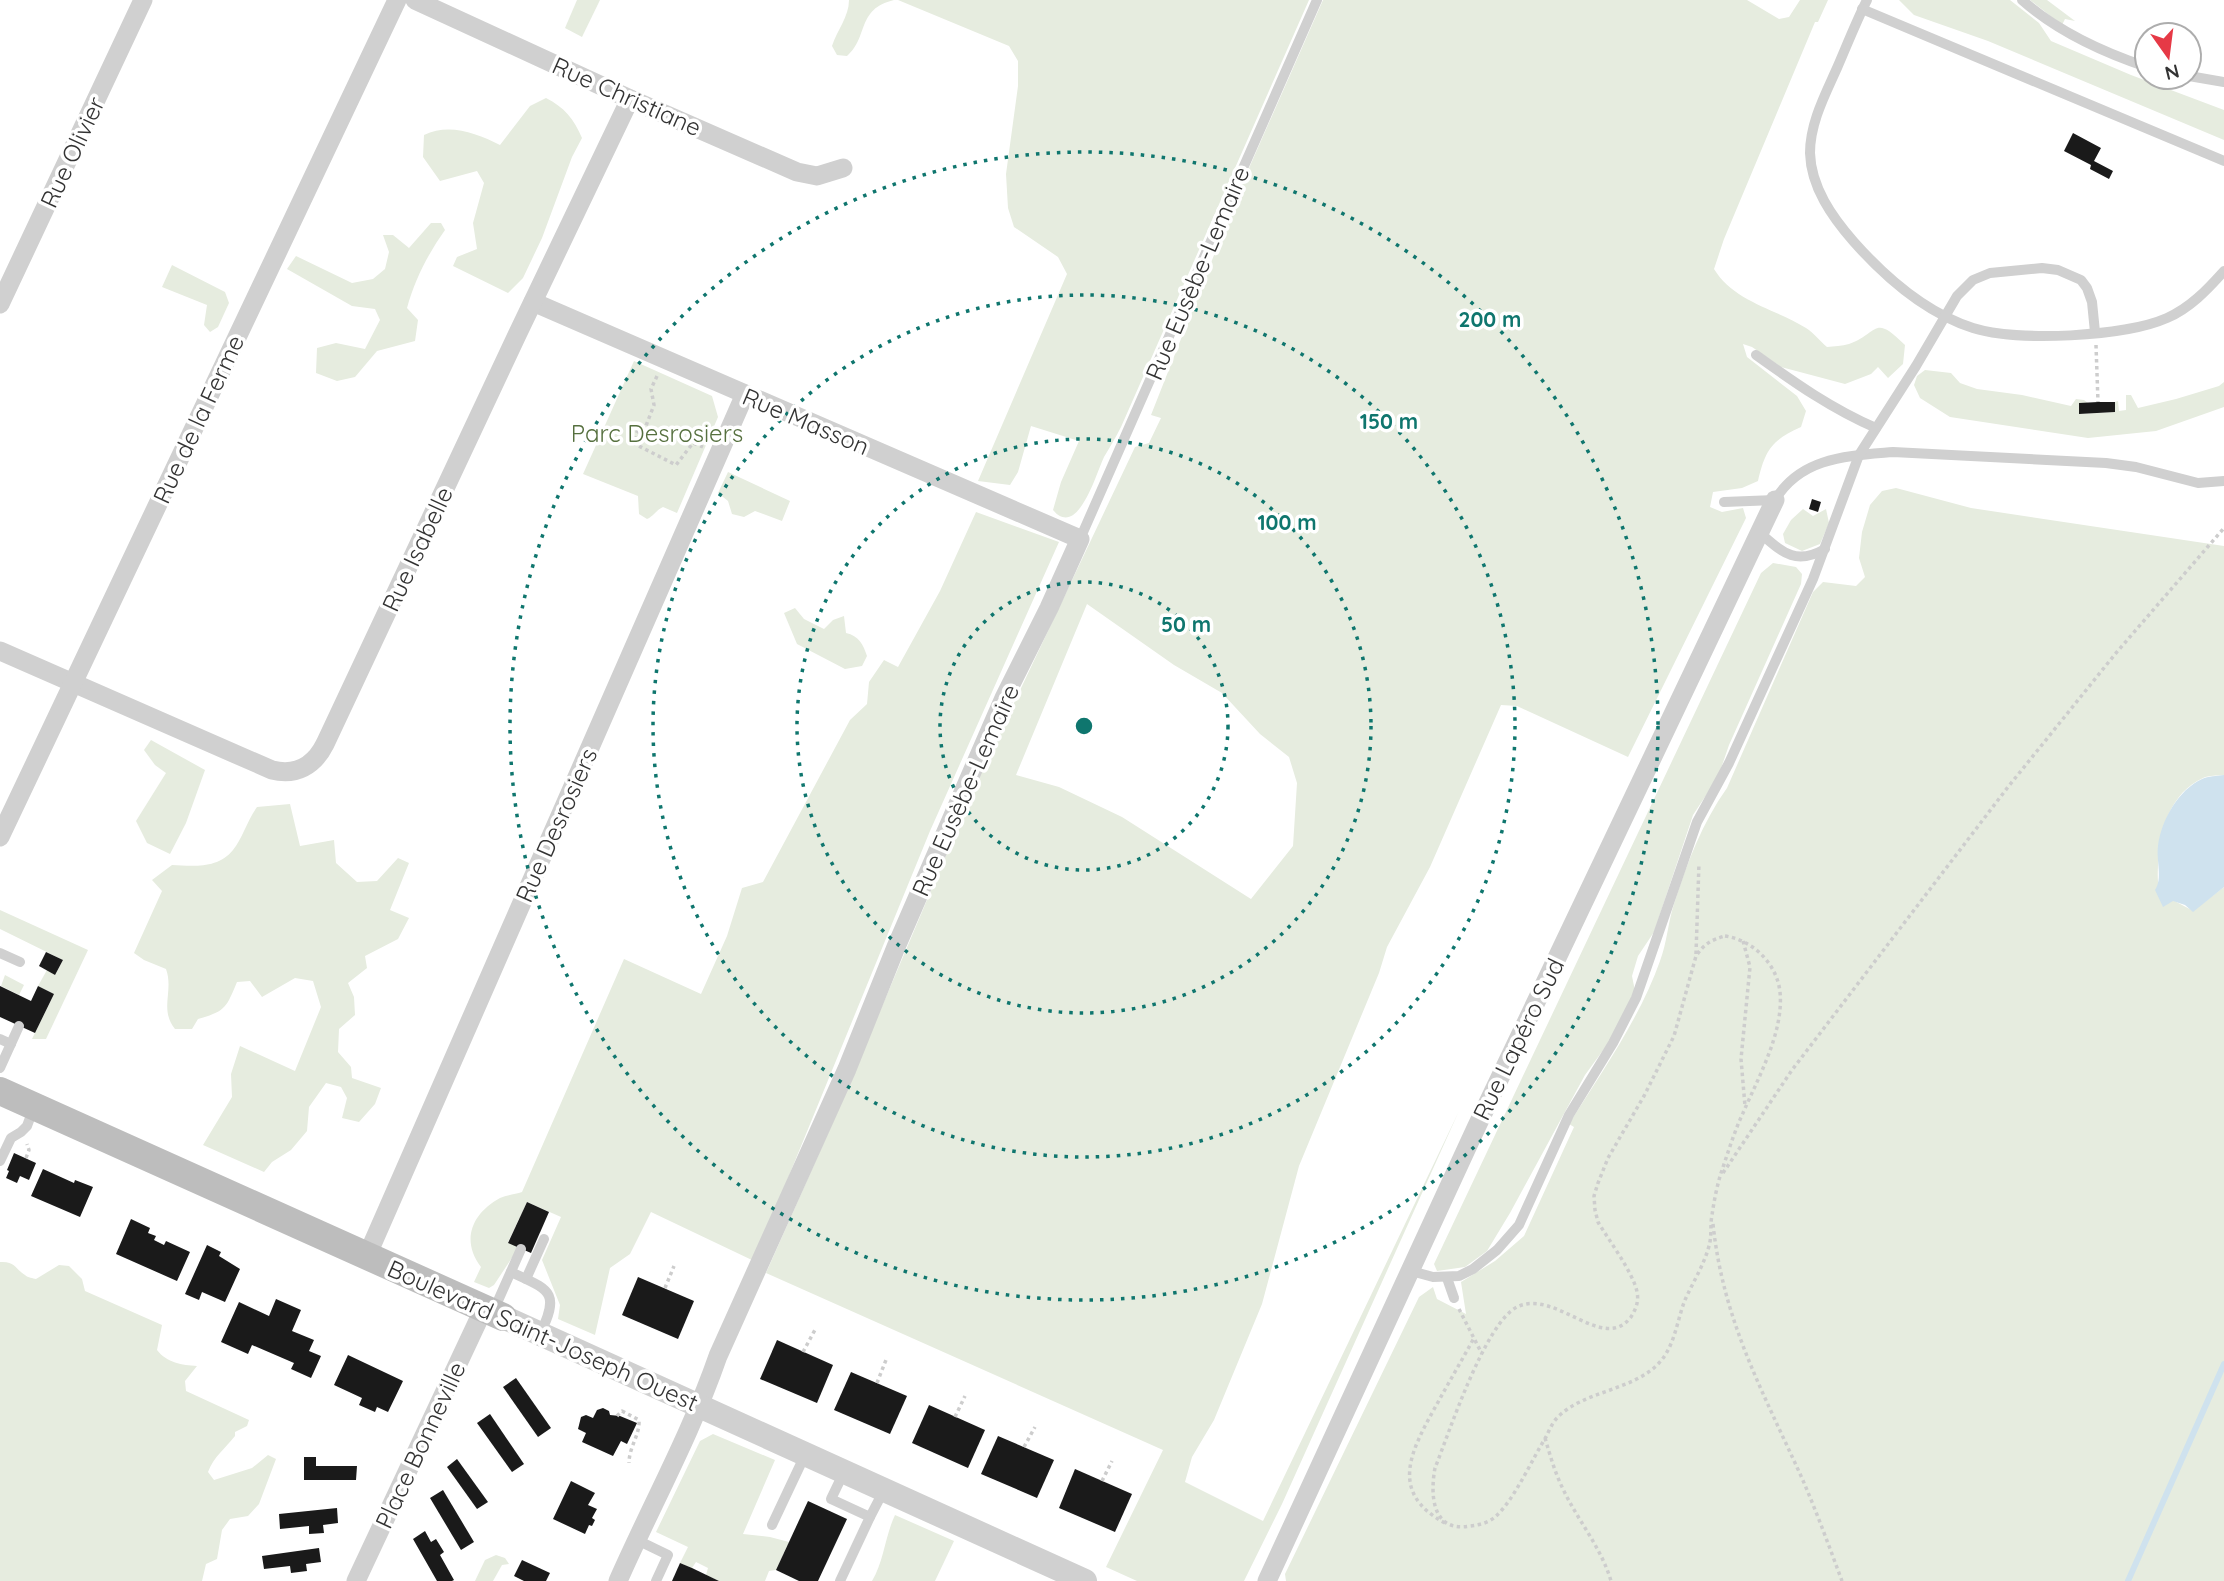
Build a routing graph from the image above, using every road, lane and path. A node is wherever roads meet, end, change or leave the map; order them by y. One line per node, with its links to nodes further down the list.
1 (143, 0): 15 (street, Rue Olivier)
2 (397, 0): 33 (street, Rue de la Ferme)
3 (415, 0): 10 (street, Rue Christiane)
4 (1317, 0): 30 (lane, Rue Eusèbe-Lemaire)
5 (2022, 0): 7 (lane)
6 (1865, 5): 11 (lane); 16 (lane)
7 (2133, 62)
8 (2203, 78): 9 (lane)
9 (2224, 82)
10 (630, 99): 12 (street, Rue Christiane); 14 (street, Rue Isabelle)
11 (2224, 161)
12 (843, 168)
13 (2224, 271): 17 (lane)
14 (533, 302): 19 (street, Rue Masson); 33 (street, Rue Isabelle)
15 (0, 304)
16 (1945, 316): 17 (lane); 17 (lane); 22 (lane)
17 (2095, 332): 21 (path)
18 (1756, 355): 22 (lane)
19 (665, 359): 20 (street, Rue Masson); 23 (path)
20 (745, 394): 30 (street, Rue Masson); 54 (street, Rue Desrosiers)
21 (2098, 402)
22 (1876, 428): 24 (lane)
23 (705, 448)
24 (1859, 455): 25 (lane); 26 (lane); 31 (lane)
25 (2224, 481)
26 (1775, 500): 27 (lane); 29 (street, Rue Lapéro Sud)
27 (1724, 502)
28 (2224, 528): 50 (path)
29 (1760, 533): 31 (lane); 56 (street, Rue Lapéro Sud)
30 (1080, 539): 71 (street, Rue Eusèbe-Lemaire)
31 (1825, 549): 58 (lane)
32 (0, 651): 33 (street)
33 (72, 684): 34 (street, Rue de la Ferme)
34 (0, 837)
35 (1699, 857): 38 (path)
36 (1743, 941): 38 (path); 46 (path); 46 (path)
37 (0, 953): 39 (lane)
38 (1696, 956): 67 (path)
39 (20, 962)
40 (19, 1026): 42 (lane)
41 (0, 1039): 42 (lane)
42 (11, 1044): 43 (lane)
43 (0, 1068)
44 (0, 1091): 45 (main road, Boulevard Saint-Joseph Ouest)
45 (34, 1107): 49 (lane); 54 (main road, Boulevard Saint-Joseph Ouest)
46 (1745, 1108): 50 (path)
47 (29, 1150): 48 (path)
48 (26, 1158)
49 (0, 1161)
50 (1720, 1178): 51 (path)
51 (1712, 1215): 75 (path); 96 (path)
52 (544, 1239): 59 (lane)
53 (522, 1249): 57 (lane)
54 (367, 1256): 62 (main road, Boulevard Saint-Joseph Ouest)
55 (674, 1266): 60 (path)
56 (1411, 1271): 58 (lane); 94 (street, Rue Lapéro Sud)
57 (511, 1272): 59 (lane); 62 (lane)
58 (1447, 1278): 61 (lane)
59 (526, 1279): 64 (lane)
60 (665, 1288)
61 (1454, 1298): 65 (path)
62 (493, 1313): 64 (street, Boulevard Saint-Joseph Ouest); 90 (street, Place Bonneville)
63 (816, 1328): 66 (path)
64 (540, 1334): 71 (street, Boulevard Saint-Joseph Ouest)
65 (1474, 1338): 67 (path); 87 (path)
66 (803, 1352)
67 (1482, 1354): 87 (path)
68 (886, 1360): 69 (path)
69 (877, 1383)
70 (965, 1396): 73 (path)
71 (700, 1406): 77 (street, Boulevard Saint-Joseph Ouest); 88 (street, Rue Eusèbe-Lemaire)
72 (617, 1416): 79 (path)
73 (955, 1417)
74 (1035, 1427): 76 (path)
75 (1545, 1437): 87 (path); 95 (path)
76 (1024, 1447)
77 (806, 1454): 80 (street, Boulevard Saint-Joseph Ouest); 86 (lane)
78 (1112, 1461): 81 (path)
79 (629, 1463)
80 (844, 1472): 82 (street, Boulevard Saint-Joseph Ouest); 83 (lane)
81 (1102, 1481)
82 (884, 1490): 85 (lane); 93 (street, Boulevard Saint-Joseph Ouest)
83 (844, 1505): 84 (lane); 85 (lane)
84 (839, 1516)
85 (870, 1517): 92 (lane)
86 (772, 1525)
87 (1450, 1526)
88 (637, 1540): 89 (street, Rue Eusèbe-Lemaire); 91 (lane)
89 (624, 1579)
90 (356, 1581)
91 (656, 1581)
92 (840, 1581)
93 (1085, 1581)
94 (1267, 1581)
95 (1611, 1581)
96 (1842, 1581)

